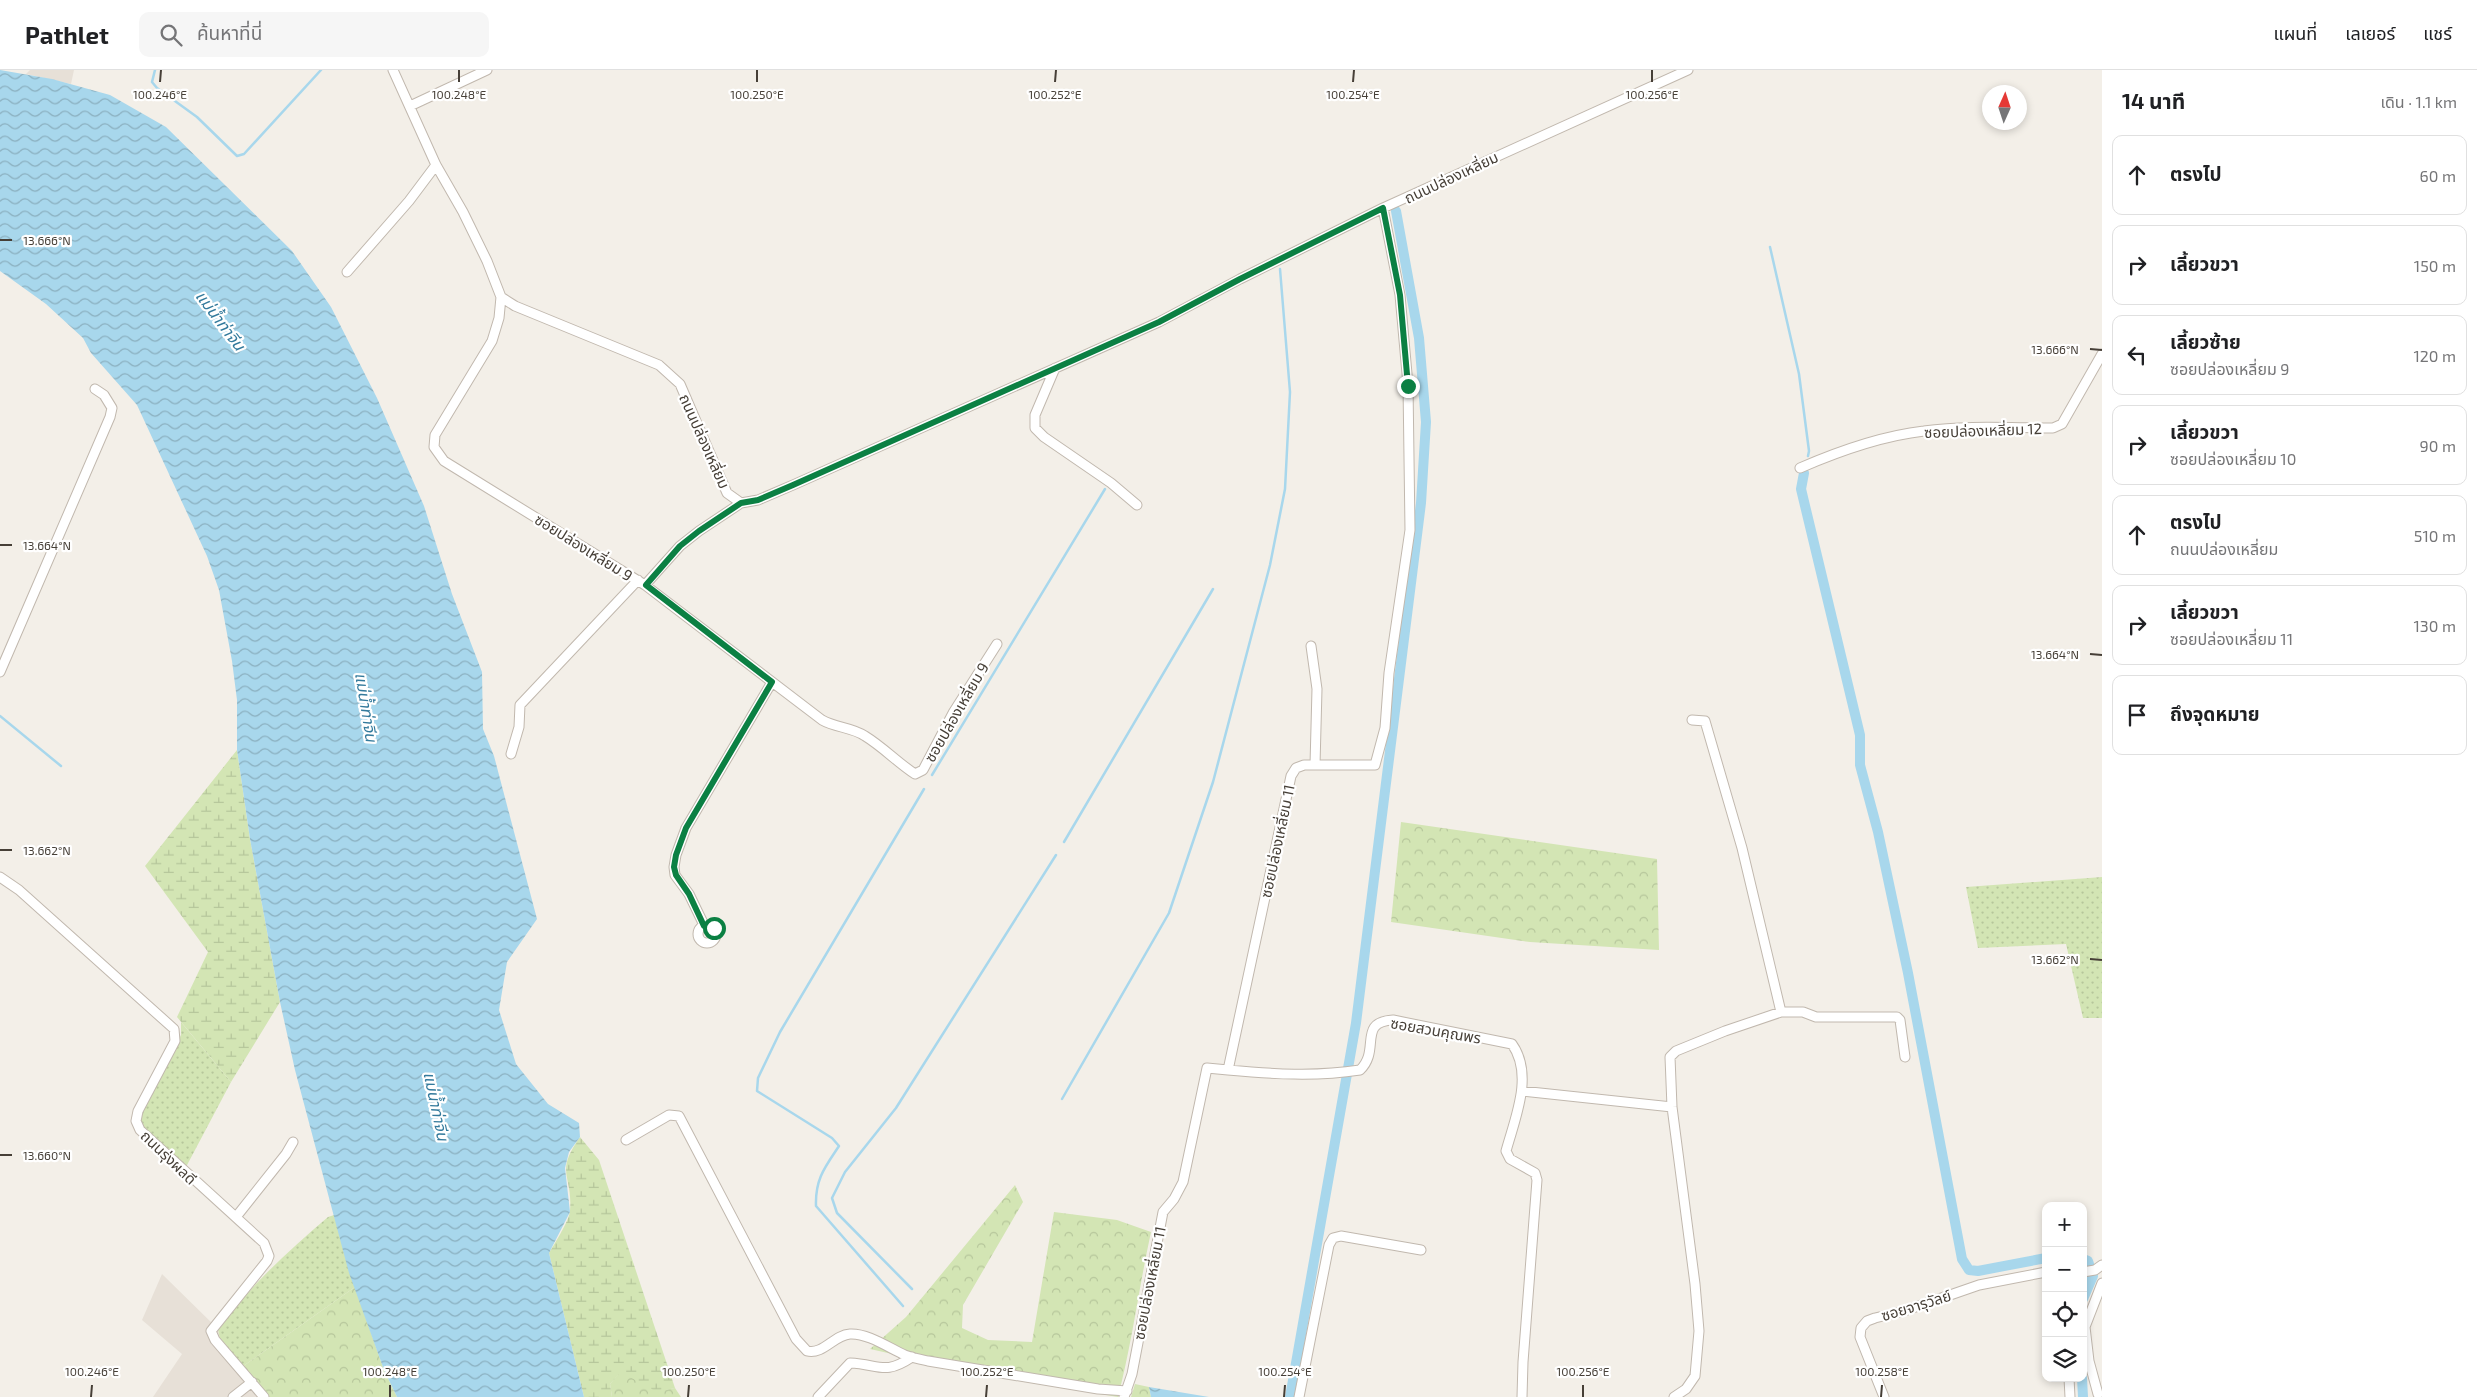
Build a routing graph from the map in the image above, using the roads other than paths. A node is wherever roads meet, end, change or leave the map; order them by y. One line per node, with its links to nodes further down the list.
1 (393, 70): 4 (street)
2 (487, 70): 4 (street)
3 (1688, 70): 6 (street, ถนนปล่องเหลี่ยม)
4 (410, 106): 5 (street)
5 (436, 165): 7 (street); 8 (street)
6 (1383, 208): 10 (street, ถนนปล่องเหลี่ยม); 22 (street, ซอยปล่องเหลี่ยม 11)
7 (348, 272)
8 (501, 297): 13 (street, ถนนปล่องเหลี่ยม); 15 (street, ซอยปล่องเหลี่ยม 9)
9 (2102, 354): 12 (street, ซอยปล่องเหลี่ยม 12)
10 (1055, 368): 13 (street, ถนนปล่องเหลี่ยม); 14 (street)
11 (95, 389): 18 (street)
12 (1800, 468)
13 (741, 503): 15 (street)
14 (1137, 505)
15 (642, 583): 19 (street, ซอยปล่องเหลี่ยม 9); 21 (street)
16 (997, 644): 19 (street, ซอยปล่องเหลี่ยม 9)
17 (1311, 646): 22 (street)
18 (0, 672)
19 (772, 682): 24 (street)
20 (1692, 720): 25 (street)
21 (511, 754)
22 (1316, 765): 27 (street, ซอยปล่องเหลี่ยม 11)
23 (0, 876): 32 (street, ถนนรุ่งผลดี)
24 (704, 926)
25 (1781, 1012): 26 (street); 29 (street)
26 (1906, 1057)
27 (1228, 1070): 28 (street, ซอยสวนคุณพร); 41 (street, ซอยปล่องเหลี่ยม 11)
28 (1522, 1091): 29 (street); 47 (street, ซอยสวนคุณพร)
29 (1672, 1107): 48 (street)
30 (626, 1140): 38 (street)
31 (292, 1142): 32 (street)
32 (236, 1217): 39 (street, ถนนรุ่งผลดี)
33 (1421, 1250): 46 (street)
34 (2102, 1265): 35 (street)
35 (2087, 1271)
36 (2042, 1273): 49 (street, ซอยจารุวัลย์)
37 (2102, 1283): 42 (street)
38 (912, 1357): 41 (street); 45 (street)
39 (252, 1382): 43 (street); 44 (street, ถนนรุ่งผลดี)
40 (2069, 1382): 50 (street)
41 (1125, 1394)
42 (2098, 1394)
43 (233, 1397)
44 (264, 1397)
45 (818, 1397)
46 (1299, 1397)
47 (1522, 1397)
48 (1674, 1397)
49 (1884, 1397)
50 (2070, 1397)

